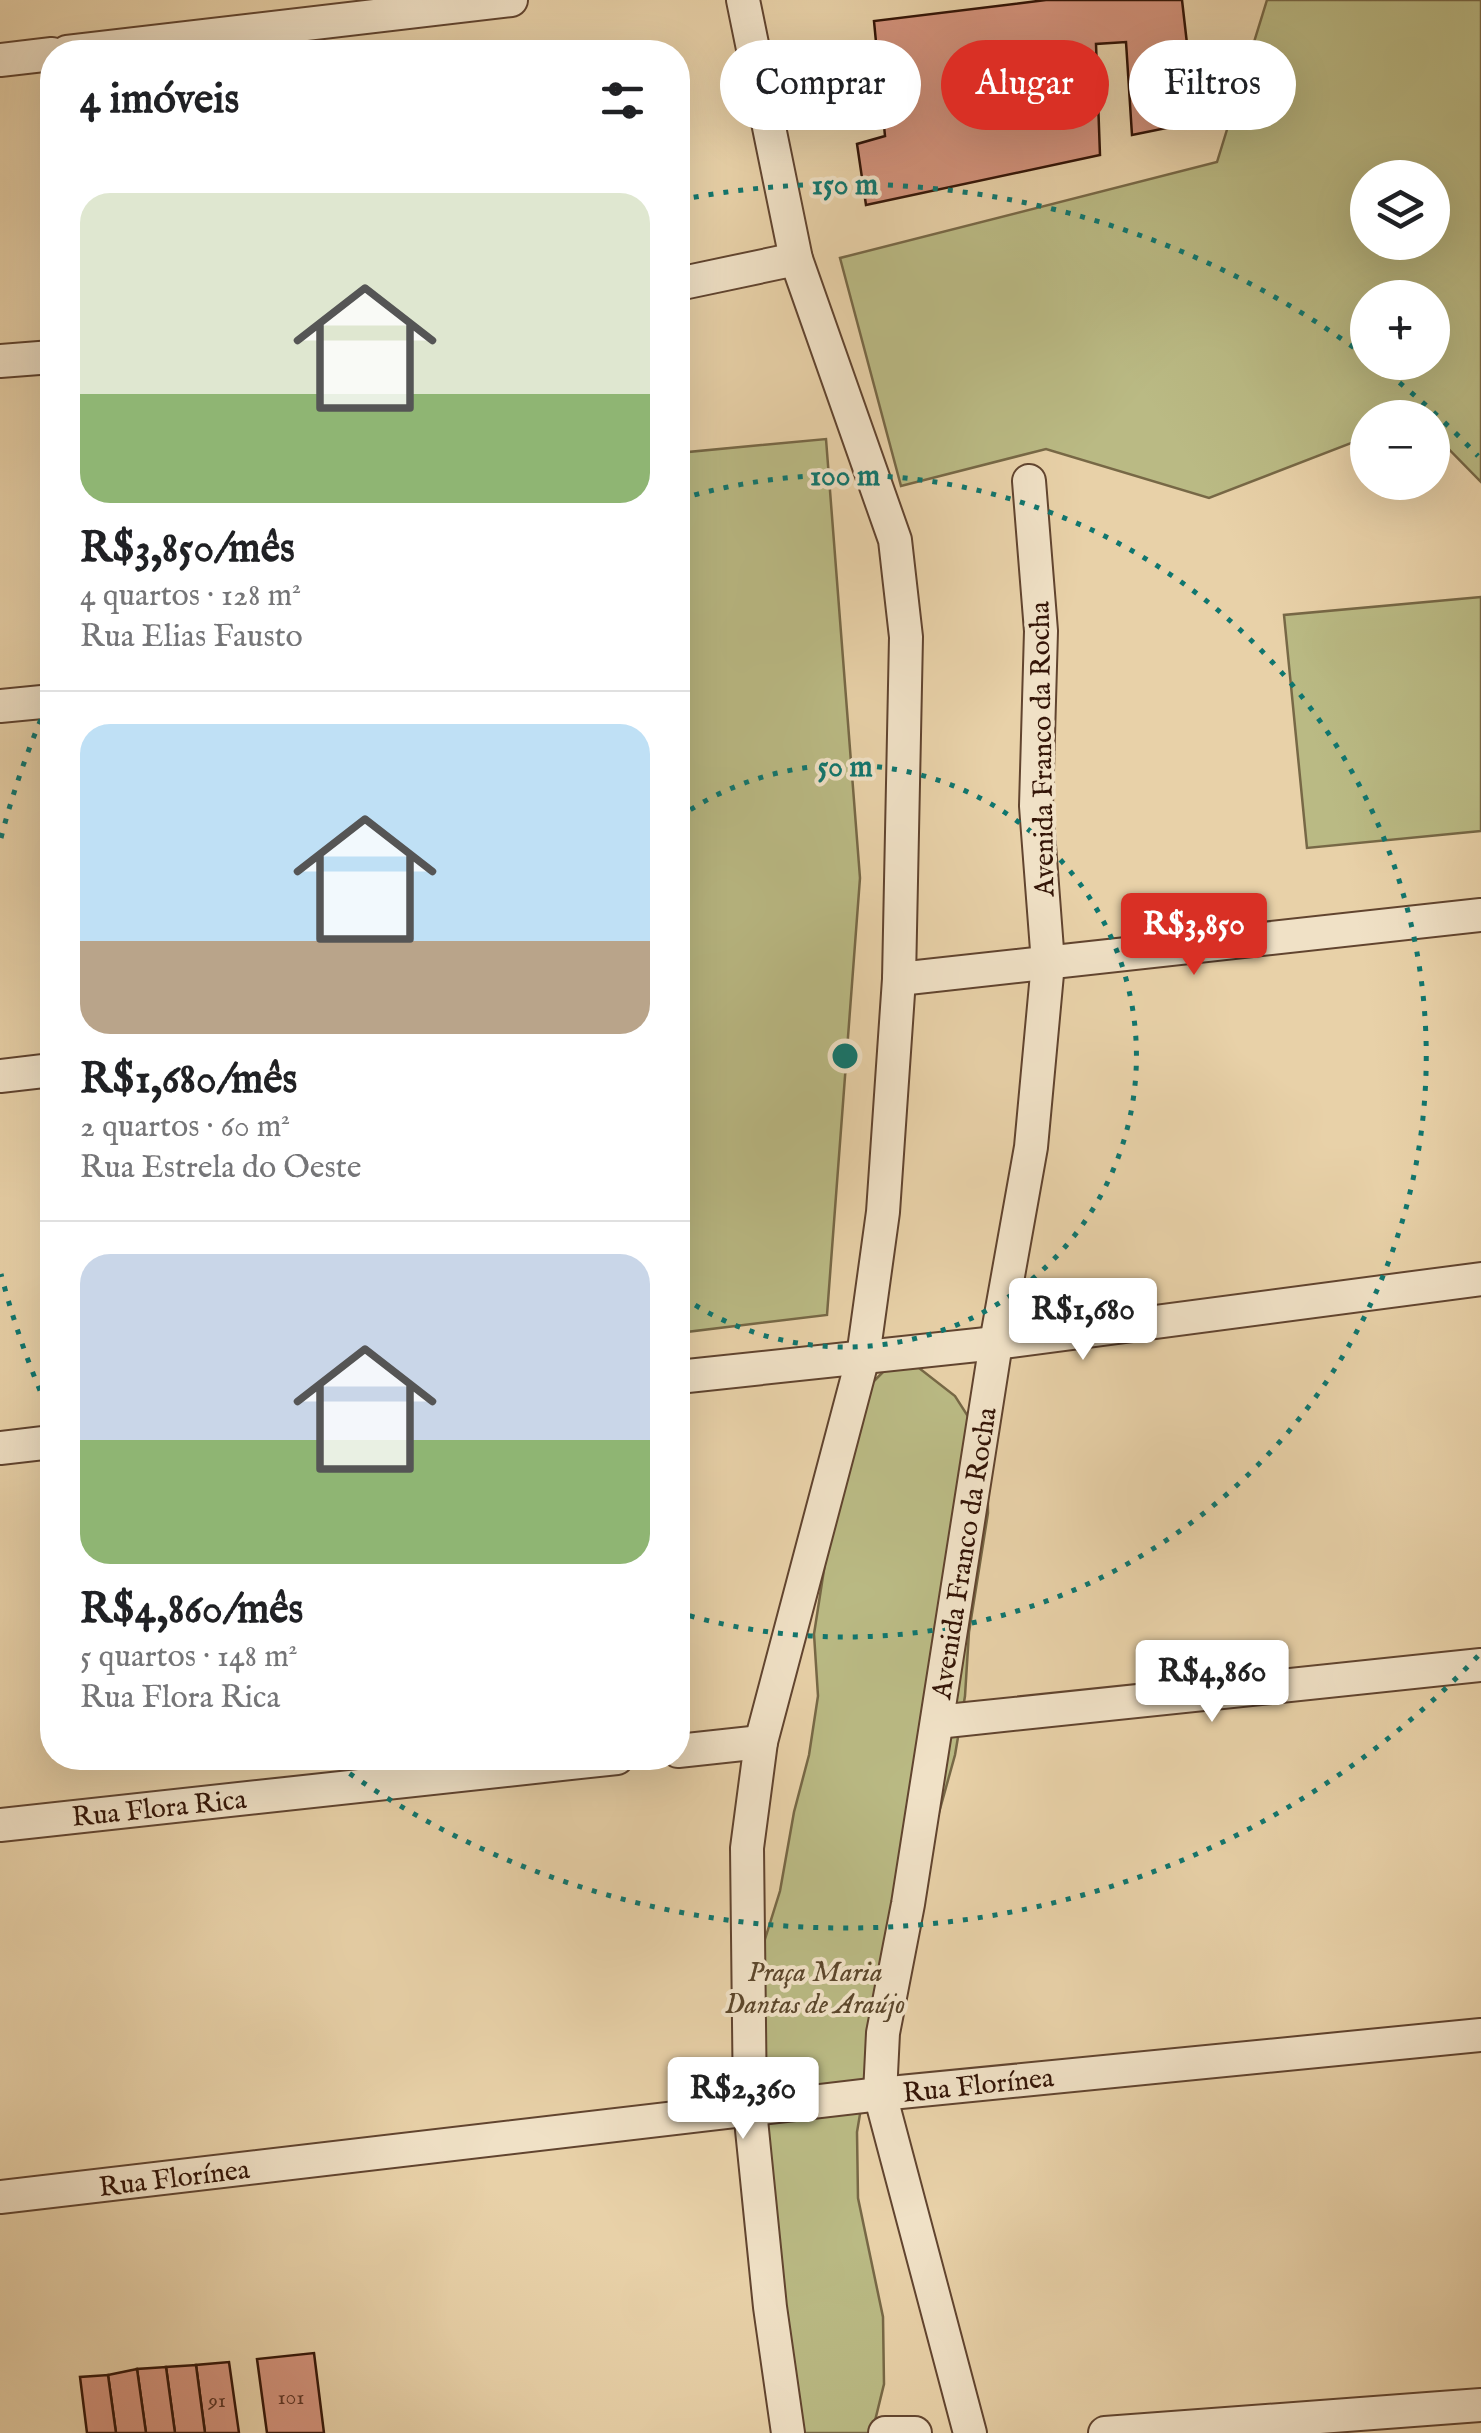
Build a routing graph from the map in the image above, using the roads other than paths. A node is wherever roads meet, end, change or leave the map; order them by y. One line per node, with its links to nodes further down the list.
1 (511, 0): 3 (street)
2 (743, 0): 6 (street)
3 (169, 40)
4 (40, 55): 5 (street)
5 (0, 60)
6 (796, 260): 7 (street); 15 (street)
7 (690, 282)
8 (40, 358): 9 (street)
9 (0, 361)
10 (1029, 481): 14 (street, Avenida Franco da Rocha)
11 (40, 702): 12 (street)
12 (0, 706)
13 (1481, 915): 14 (street)
14 (1048, 962): 15 (street); 19 (street, Avenida Franco da Rocha)
15 (899, 979): 20 (street)
16 (40, 1071): 17 (street)
17 (0, 1076)
18 (1481, 1279): 19 (street)
19 (996, 1343): 20 (street); 25 (street, Avenida Franco da Rocha)
20 (862, 1357): 21 (street); 26 (street)
21 (690, 1375)
22 (40, 1443): 23 (street)
23 (0, 1448)
24 (1481, 1665): 25 (street)
25 (937, 1722): 31 (street, Avenida Franco da Rocha)
26 (762, 1742): 27 (street); 32 (street)
27 (690, 1750)
28 (506, 1770): 29 (street, Rua Flora Rica)
29 (0, 1825)
30 (1481, 2034): 31 (street, Rua Florínea)
31 (880, 2094): 32 (street, Rua Florínea); 38 (street, Avenida Franco da Rocha)
32 (750, 2110): 33 (street, Rua Florínea); 35 (street)
33 (0, 2197)
34 (1481, 2405): 39 (street)
35 (788, 2433)
36 (885, 2433): 37 (street)
37 (915, 2433)
38 (970, 2433)
39 (1104, 2433)

